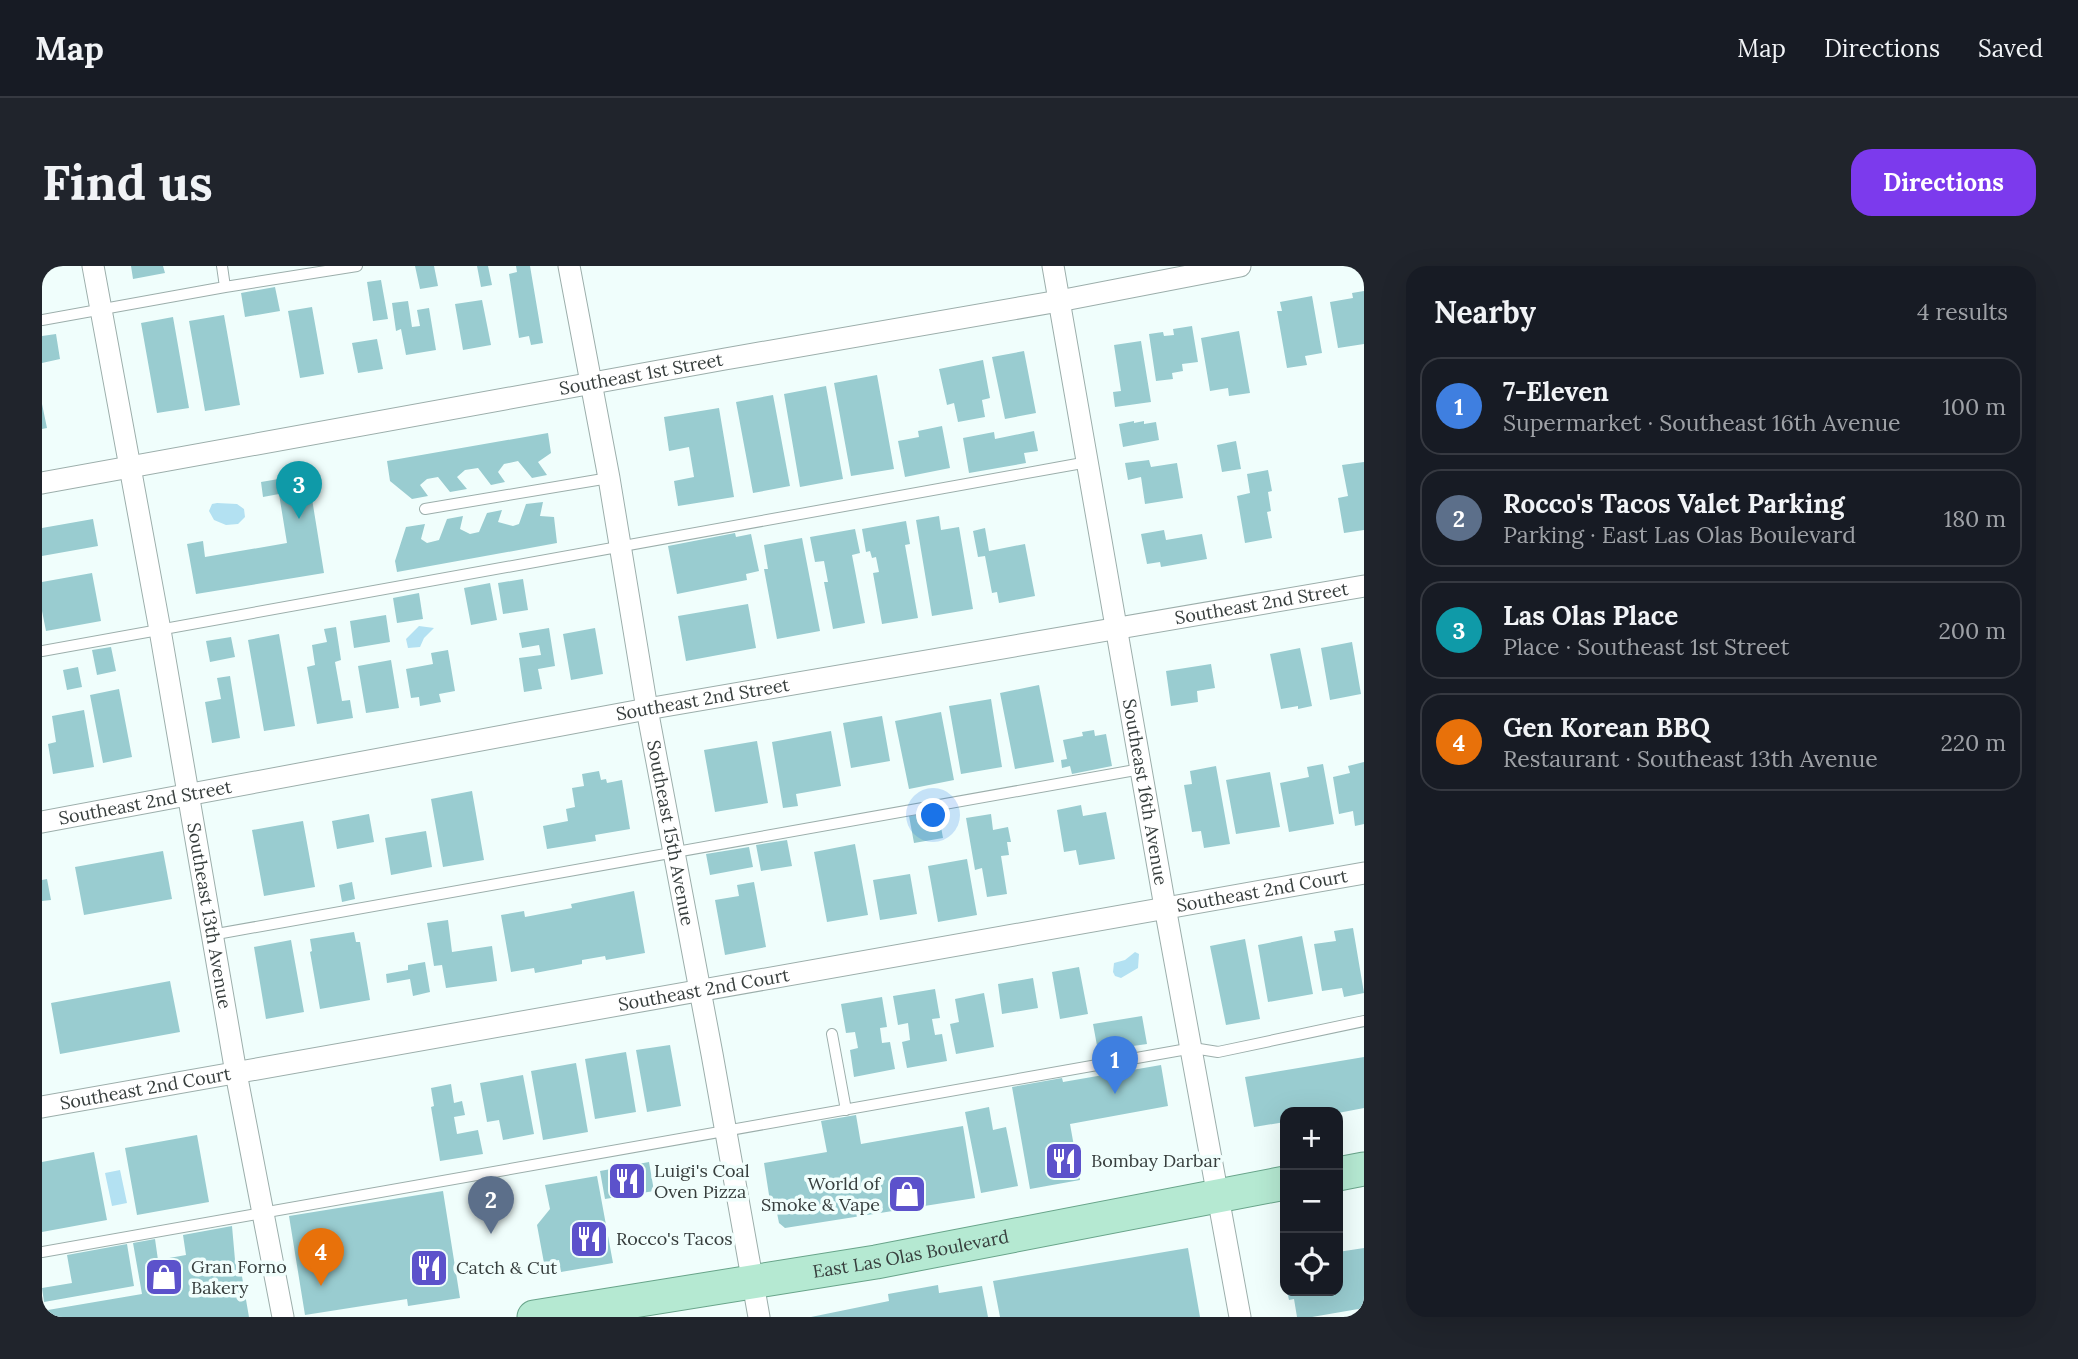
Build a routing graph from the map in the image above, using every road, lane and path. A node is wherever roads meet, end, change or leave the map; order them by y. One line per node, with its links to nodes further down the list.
1 (93, 266): 9 (street, Southeast 13th Avenue)
2 (222, 266): 7 (lane)
3 (357, 266): 7 (lane)
4 (569, 266): 11 (street, Southeast 15th Avenue)
5 (1053, 266): 8 (street, Southeast 16th Avenue)
6 (1240, 266): 8 (street, Southeast 1st Street)
7 (225, 287): 9 (lane)
8 (1059, 301): 11 (street, Southeast 1st Street); 12 (street, Southeast 16th Avenue)
9 (101, 309): 10 (lane); 13 (street, Southeast 13th Avenue)
10 (42, 320)
11 (592, 383): 13 (street, Southeast 1st Street); 14 (street, Southeast 15th Avenue)
12 (1088, 462): 17 (lane); 19 (street, Southeast 16th Avenue)
13 (131, 467): 15 (street, Southeast 1st Street); 20 (street, Southeast 13th Avenue)
14 (609, 478): 16 (lane); 17 (street, Southeast 15th Avenue)
15 (42, 483)
16 (425, 509)
17 (620, 547): 20 (lane); 22 (street, Southeast 15th Avenue)
18 (1364, 586): 19 (street, Southeast 2nd Street)
19 (1116, 627): 22 (street, Southeast 2nd Street); 23 (street, Southeast 16th Avenue)
20 (160, 630): 21 (lane); 24 (street, Southeast 13th Avenue)
21 (42, 651)
22 (647, 709): 24 (street, Southeast 2nd Street); 26 (street, Southeast 15th Avenue)
23 (1141, 769): 26 (lane); 28 (street, Southeast 16th Avenue)
24 (189, 795): 25 (street, Southeast 2nd Street); 29 (street, Southeast 13th Avenue)
25 (42, 822)
26 (674, 852): 29 (lane); 30 (street, Southeast 15th Avenue)
27 (1364, 873): 28 (street, Southeast 2nd Court)
28 (1165, 907): 30 (street, Southeast 2nd Court); 33 (street, Southeast 16th Avenue)
29 (211, 935): 34 (street, Southeast 13th Avenue)
30 (700, 990): 34 (street, Southeast 2nd Court); 37 (street, Southeast 15th Avenue)
31 (1364, 1021): 33 (lane)
32 (832, 1034): 36 (lane)
33 (1192, 1048): 36 (lane); 41 (street, Southeast 16th Avenue)
34 (236, 1073): 35 (street, Southeast 2nd Court); 42 (street, Southeast 13th Avenue)
35 (42, 1107)
36 (846, 1110): 37 (lane)
37 (727, 1132): 42 (lane); 44 (street, Southeast 15th Avenue)
38 (1364, 1169): 39 (main road)
39 (1343, 1173)
40 (1280, 1185): 41 (main road, East Las Olas Boulevard)
41 (1219, 1196): 44 (main road, East Las Olas Boulevard); 48 (street, Southeast 16th Avenue)
42 (263, 1212): 43 (lane); 45 (street, Southeast 13th Avenue)
43 (42, 1252)
44 (753, 1282): 46 (main road, East Las Olas Boulevard); 47 (street, Southeast 15th Avenue)
45 (283, 1317)
46 (534, 1317)
47 (759, 1317)
48 (1240, 1317)

